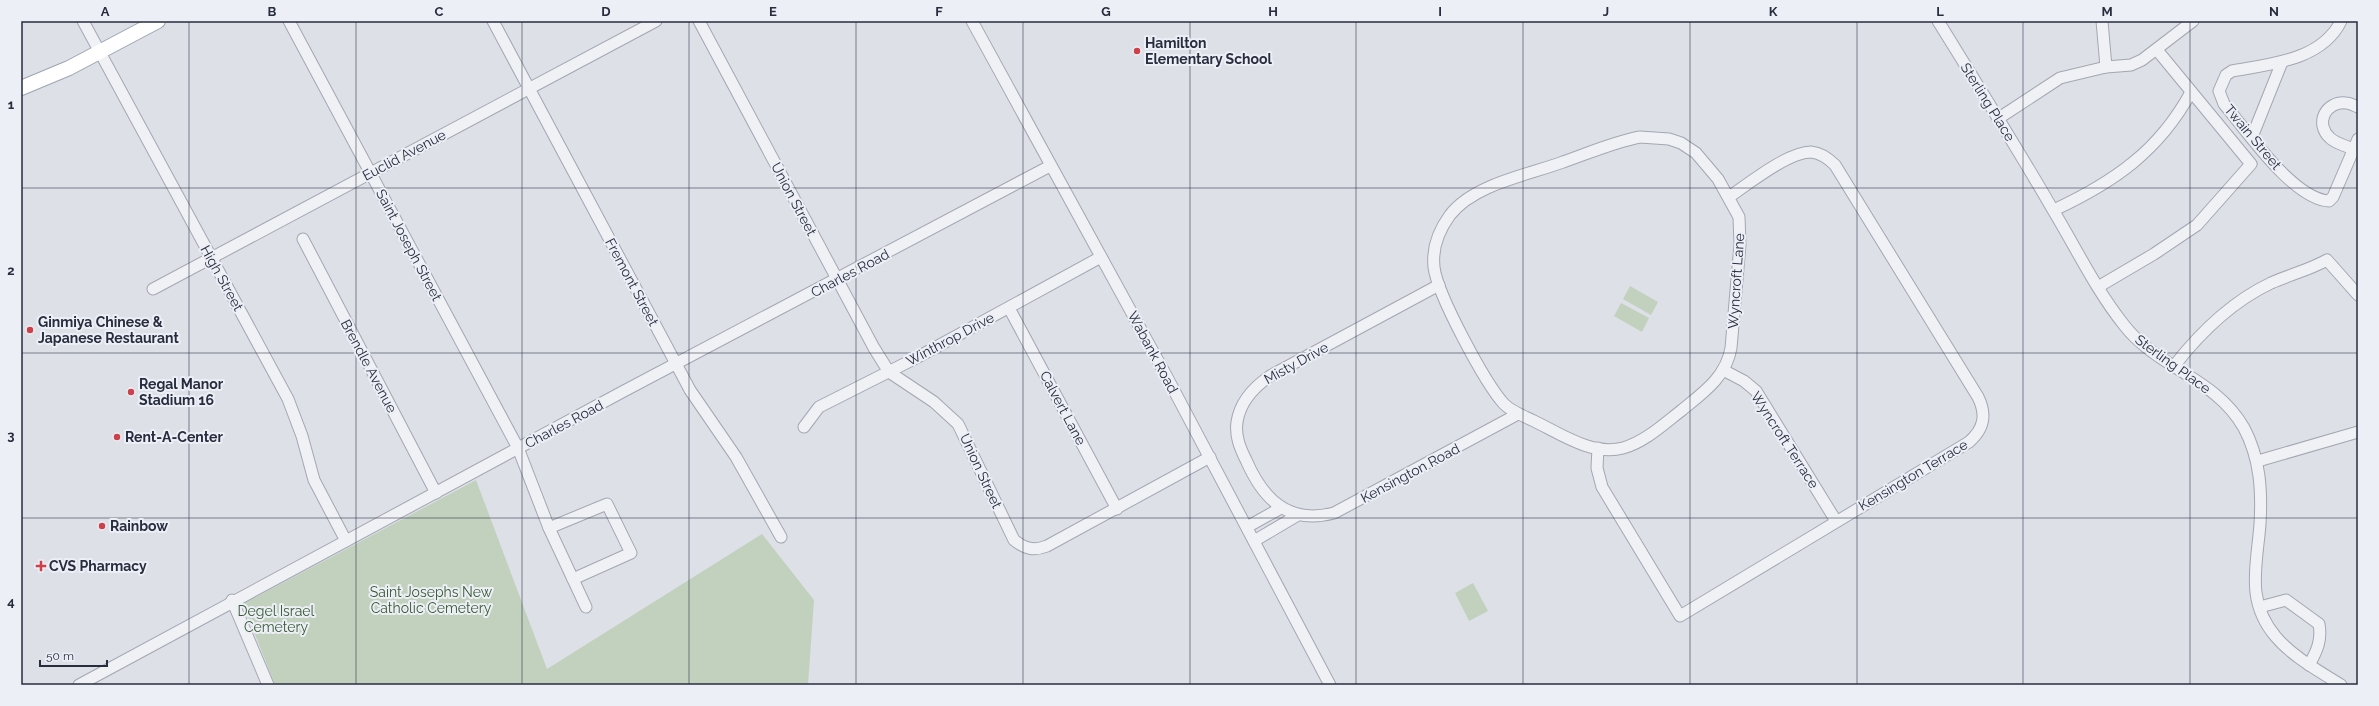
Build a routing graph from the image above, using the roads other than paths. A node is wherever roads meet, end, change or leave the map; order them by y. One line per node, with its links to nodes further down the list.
1 (83, 21): 13 (street, High Street)
2 (158, 21): 13 (main road)
3 (289, 21): 24 (street, Saint Joseph Street)
4 (493, 21): 17 (street, Fremont Street)
5 (656, 21): 17 (street, Euclid Avenue)
6 (699, 21): 30 (street, Union Street)
7 (972, 21): 23 (street, Wabank Road)
8 (1938, 21): 20 (street, Sterling Place)
9 (2102, 21): 15 (street)
10 (2193, 21): 12 (street)
11 (2341, 21): 14 (street, Twain Street)
12 (2157, 50): 15 (street); 18 (street)
13 (100, 52): 16 (main road); 29 (street, High Street)
14 (2282, 62): 21 (street); 21 (street, Twain Street)
15 (2106, 67): 20 (street)
16 (21, 88)
17 (530, 88): 24 (street, Euclid Avenue); 36 (street, Fremont Street)
18 (2191, 92): 26 (street); 32 (street)
19 (2358, 107): 22 (street)
20 (1999, 118): 26 (street, Sterling Place)
21 (2252, 137): 22 (street, Twain Street)
22 (2357, 146)
23 (1050, 166): 28 (street, Wabank Road); 30 (street, Charles Road)
24 (370, 173): 29 (street, Euclid Avenue); 43 (street, Saint Joseph Street)
25 (1729, 197): 31 (street, Wyncroft Lane); 38 (street, Wyncroft Lane); 51 (street, Kensington Terrace)
26 (2054, 210): 32 (street, Sterling Place)
27 (303, 239): 47 (street, Brendle Avenue)
28 (1101, 257): 35 (street, Winthrop Drive); 45 (street, Wabank Road)
29 (212, 258): 33 (street, Euclid Avenue); 56 (street, High Street)
30 (837, 280): 36 (street, Charles Road); 39 (street, Union Street)
31 (1439, 285): 40 (street, Wyncroft Lane); 48 (street, Misty Drive)
32 (2098, 286): 37 (street, Sterling Place)
33 (152, 289)
34 (2358, 295): 37 (street)
35 (1009, 308): 39 (street, Winthrop Drive); 49 (street, Calvert Lane)
36 (676, 365): 43 (street, Charles Road); 54 (street, Fremont Street)
37 (2174, 366): 46 (street, Sterling Place)
38 (1723, 370): 44 (street, Wyncroft Lane); 51 (street, Wyncroft Terrace)
39 (889, 372): 41 (street, Winthrop Drive); 49 (street, Union Street)
40 (1518, 414): 44 (street, Wyncroft Lane); 50 (street, Kensington Road)
41 (804, 427)
42 (2358, 432): 46 (street)
43 (518, 448): 47 (street, Charles Road); 53 (street, Saint Joseph Street)
44 (1598, 448): 51 (street, Kensington Terrace)
45 (1210, 457): 49 (street, Union Street); 52 (street, Wabank Road)
46 (2258, 461): 60 (street, Sterling Place)
47 (436, 493): 56 (street, Charles Road)
48 (1281, 508): 50 (street, Kensington Road); 52 (street)
49 (1117, 509)
50 (1298, 515): 55 (street)
51 (1836, 521)
52 (1247, 527): 55 (street, Wabank Road)
53 (549, 528): 57 (street, Saint Joseph Street); 57 (street)
54 (780, 537)
55 (1254, 540): 64 (street, Wabank Road)
56 (346, 541): 58 (street, Charles Road)
57 (573, 579): 59 (street, Saint Joseph Street)
58 (232, 600): 62 (street, Charles Road); 63 (street)
59 (586, 607)
60 (2260, 607): 61 (street, Sterling Place); 61 (street)
61 (2309, 664): 65 (street, Sterling Place)
62 (79, 685)
63 (268, 685)
64 (1330, 685)
65 (2341, 685)

